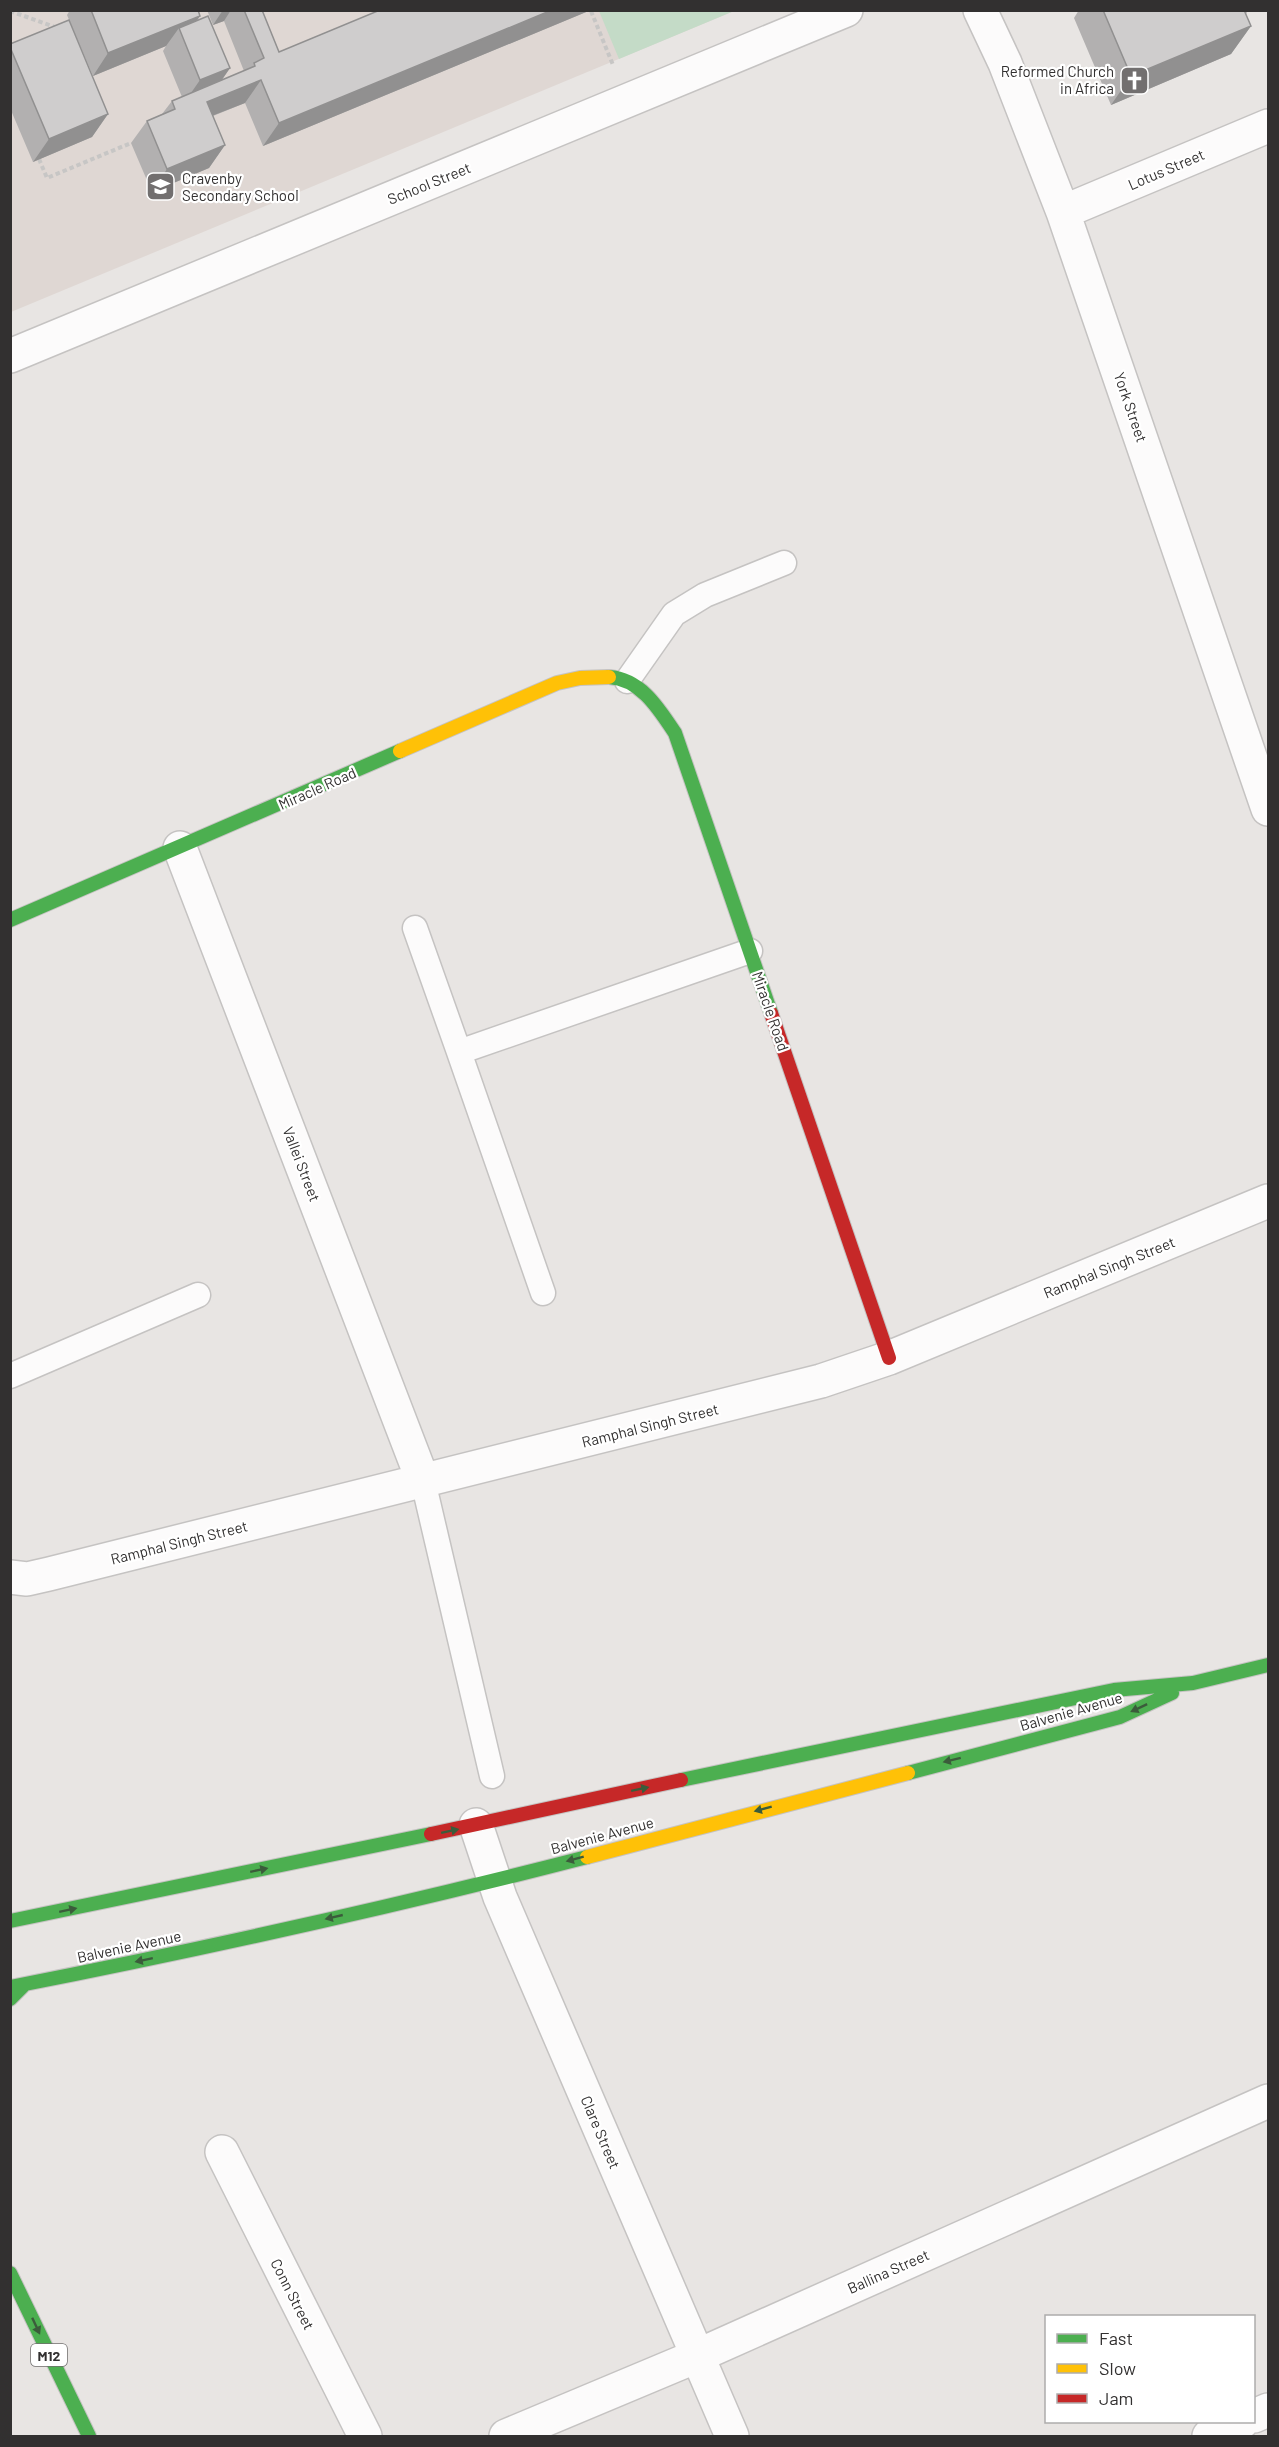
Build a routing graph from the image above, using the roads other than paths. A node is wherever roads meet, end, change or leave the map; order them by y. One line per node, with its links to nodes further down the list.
1 (846, 10): 5 (street, School Street)
2 (980, 10): 4 (street, York Street)
3 (1269, 126): 4 (street, Lotus Street)
4 (1063, 212): 8 (street, York Street)
5 (10, 356)
6 (784, 563): 7 (lane)
7 (627, 681): 9 (street, Miracle Road); 12 (street, Miracle Road)
8 (1269, 808)
9 (180, 848): 10 (street, Miracle Road); 19 (street, Vallei Street)
10 (10, 920)
11 (415, 928): 13 (lane)
12 (750, 951): 13 (lane); 17 (street, Miracle Road)
13 (459, 1052): 15 (lane)
14 (1269, 1201): 17 (street, Ramphal Singh Street)
15 (543, 1293)
16 (198, 1295): 18 (lane)
17 (889, 1358): 19 (street, Ramphal Singh Street)
18 (10, 1376)
19 (423, 1481): 20 (street, Ramphal Singh Street); 23 (lane)
20 (10, 1577)
21 (1269, 1665): 22 (street, Balvenie Avenue)
22 (1192, 1683): 24 (street, Balvenie Avenue, one-way to 22); 25 (street, Balvenie Avenue, one-way to 25)
23 (492, 1776)
24 (476, 1825): 25 (street, Clare Street); 26 (street, Balvenie Avenue, one-way to 24)
25 (494, 1881): 27 (street, Balvenie Avenue, one-way to 27); 32 (street, Clare Street)
26 (10, 1921)
27 (17, 1986): 28 (street)
28 (10, 1999)
29 (1269, 2101): 32 (street, Ballina Street)
30 (222, 2152): 37 (street, Conn Street)
31 (10, 2273): 36 (street, M12, one-way to 36)
32 (697, 2356): 38 (street, Ballina Street); 39 (street, Clare Street)
33 (1269, 2410): 34 (street)
34 (1255, 2416)
35 (1238, 2423): 40 (street)
36 (89, 2436)
37 (365, 2436)
38 (506, 2436)
39 (732, 2436)
40 (1209, 2436)

